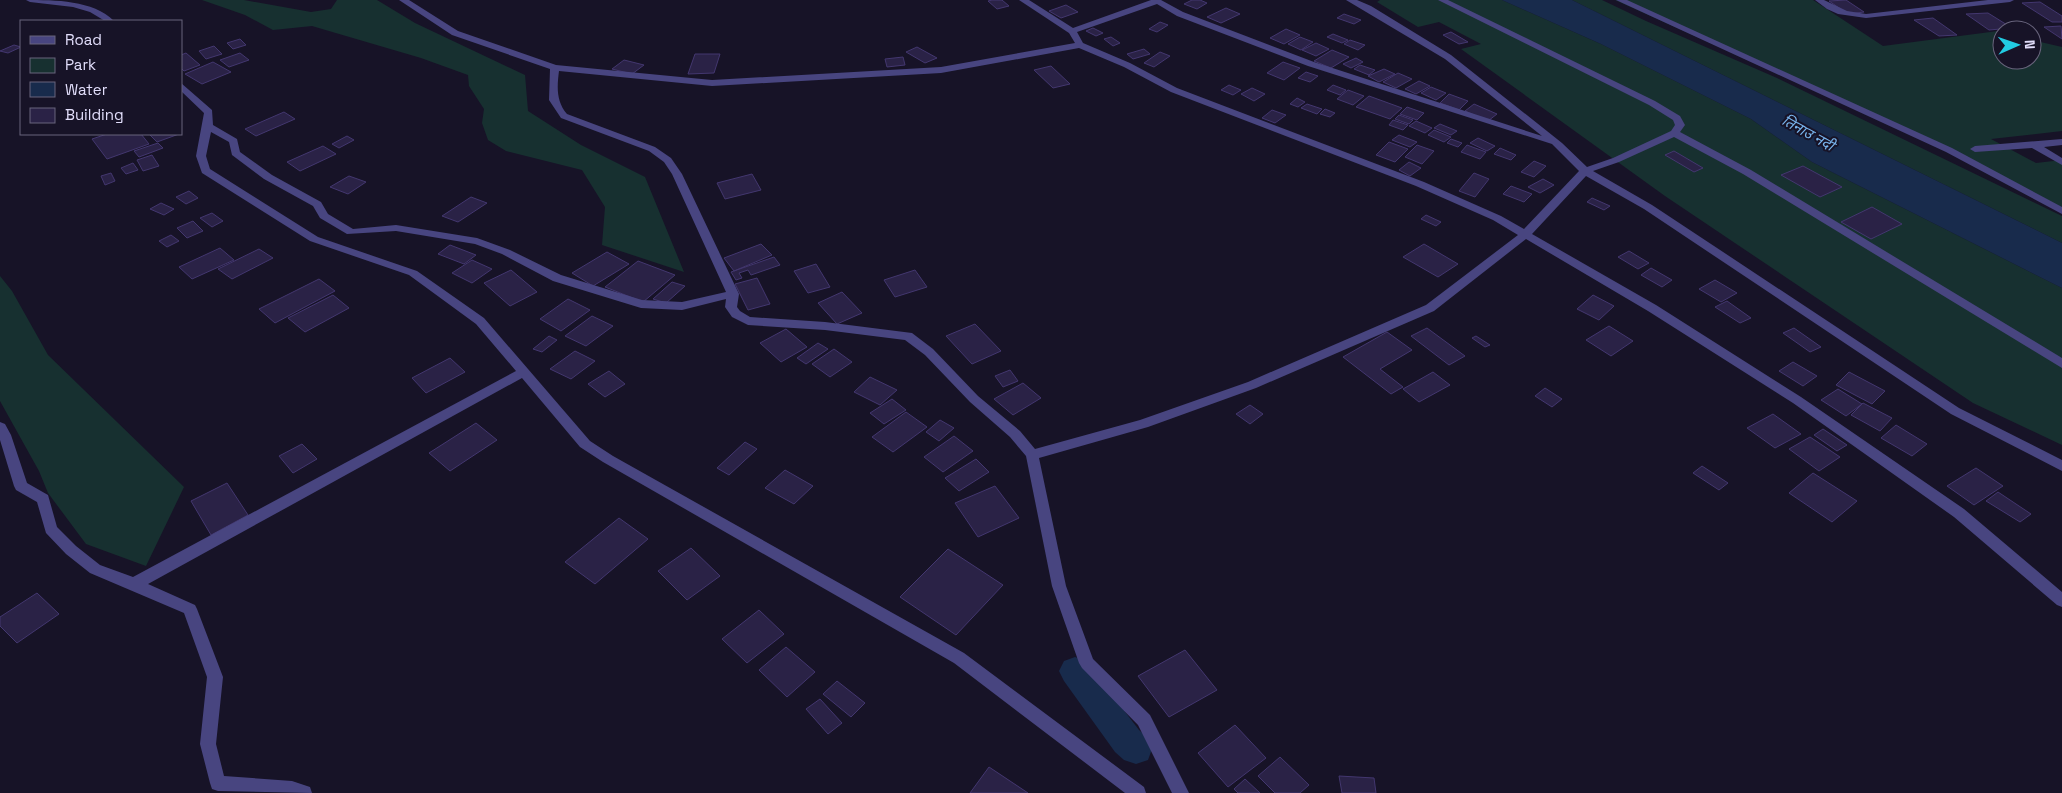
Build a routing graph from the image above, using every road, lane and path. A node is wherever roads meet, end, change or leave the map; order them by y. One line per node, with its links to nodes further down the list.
1 (30, 0): 11 (street)
2 (403, 0): 14 (street)
3 (1023, 0): 12 (street)
4 (1350, 0): 19 (street)
5 (1442, 0): 17 (street)
6 (1620, 0): 24 (street)
7 (1819, 0): 10 (street)
8 (2010, 0): 10 (street)
9 (1156, 1): 12 (street); 19 (street)
10 (1997, 1)
11 (109, 20)
12 (1072, 31): 13 (street)
13 (1080, 44): 14 (street); 25 (street)
14 (555, 68): 26 (street)
15 (182, 87): 16 (street)
16 (208, 126): 26 (street); 28 (street)
17 (1674, 133): 23 (street); 27 (street)
18 (2062, 142): 20 (street)
19 (1559, 145): 23 (street)
20 (2034, 145): 21 (street); 22 (street)
21 (1974, 149)
22 (2062, 162)
23 (1585, 171): 25 (street); 31 (street)
24 (2062, 211)
25 (1525, 235): 30 (street); 33 (street)
26 (733, 294): 30 (street)
27 (2062, 364)
28 (524, 372): 32 (street); 35 (street)
29 (0, 427): 32 (street)
30 (1032, 456): 36 (street)
31 (2062, 466)
32 (134, 584): 34 (street)
33 (2062, 601)
34 (304, 793)
35 (1138, 793)
36 (1181, 793)

